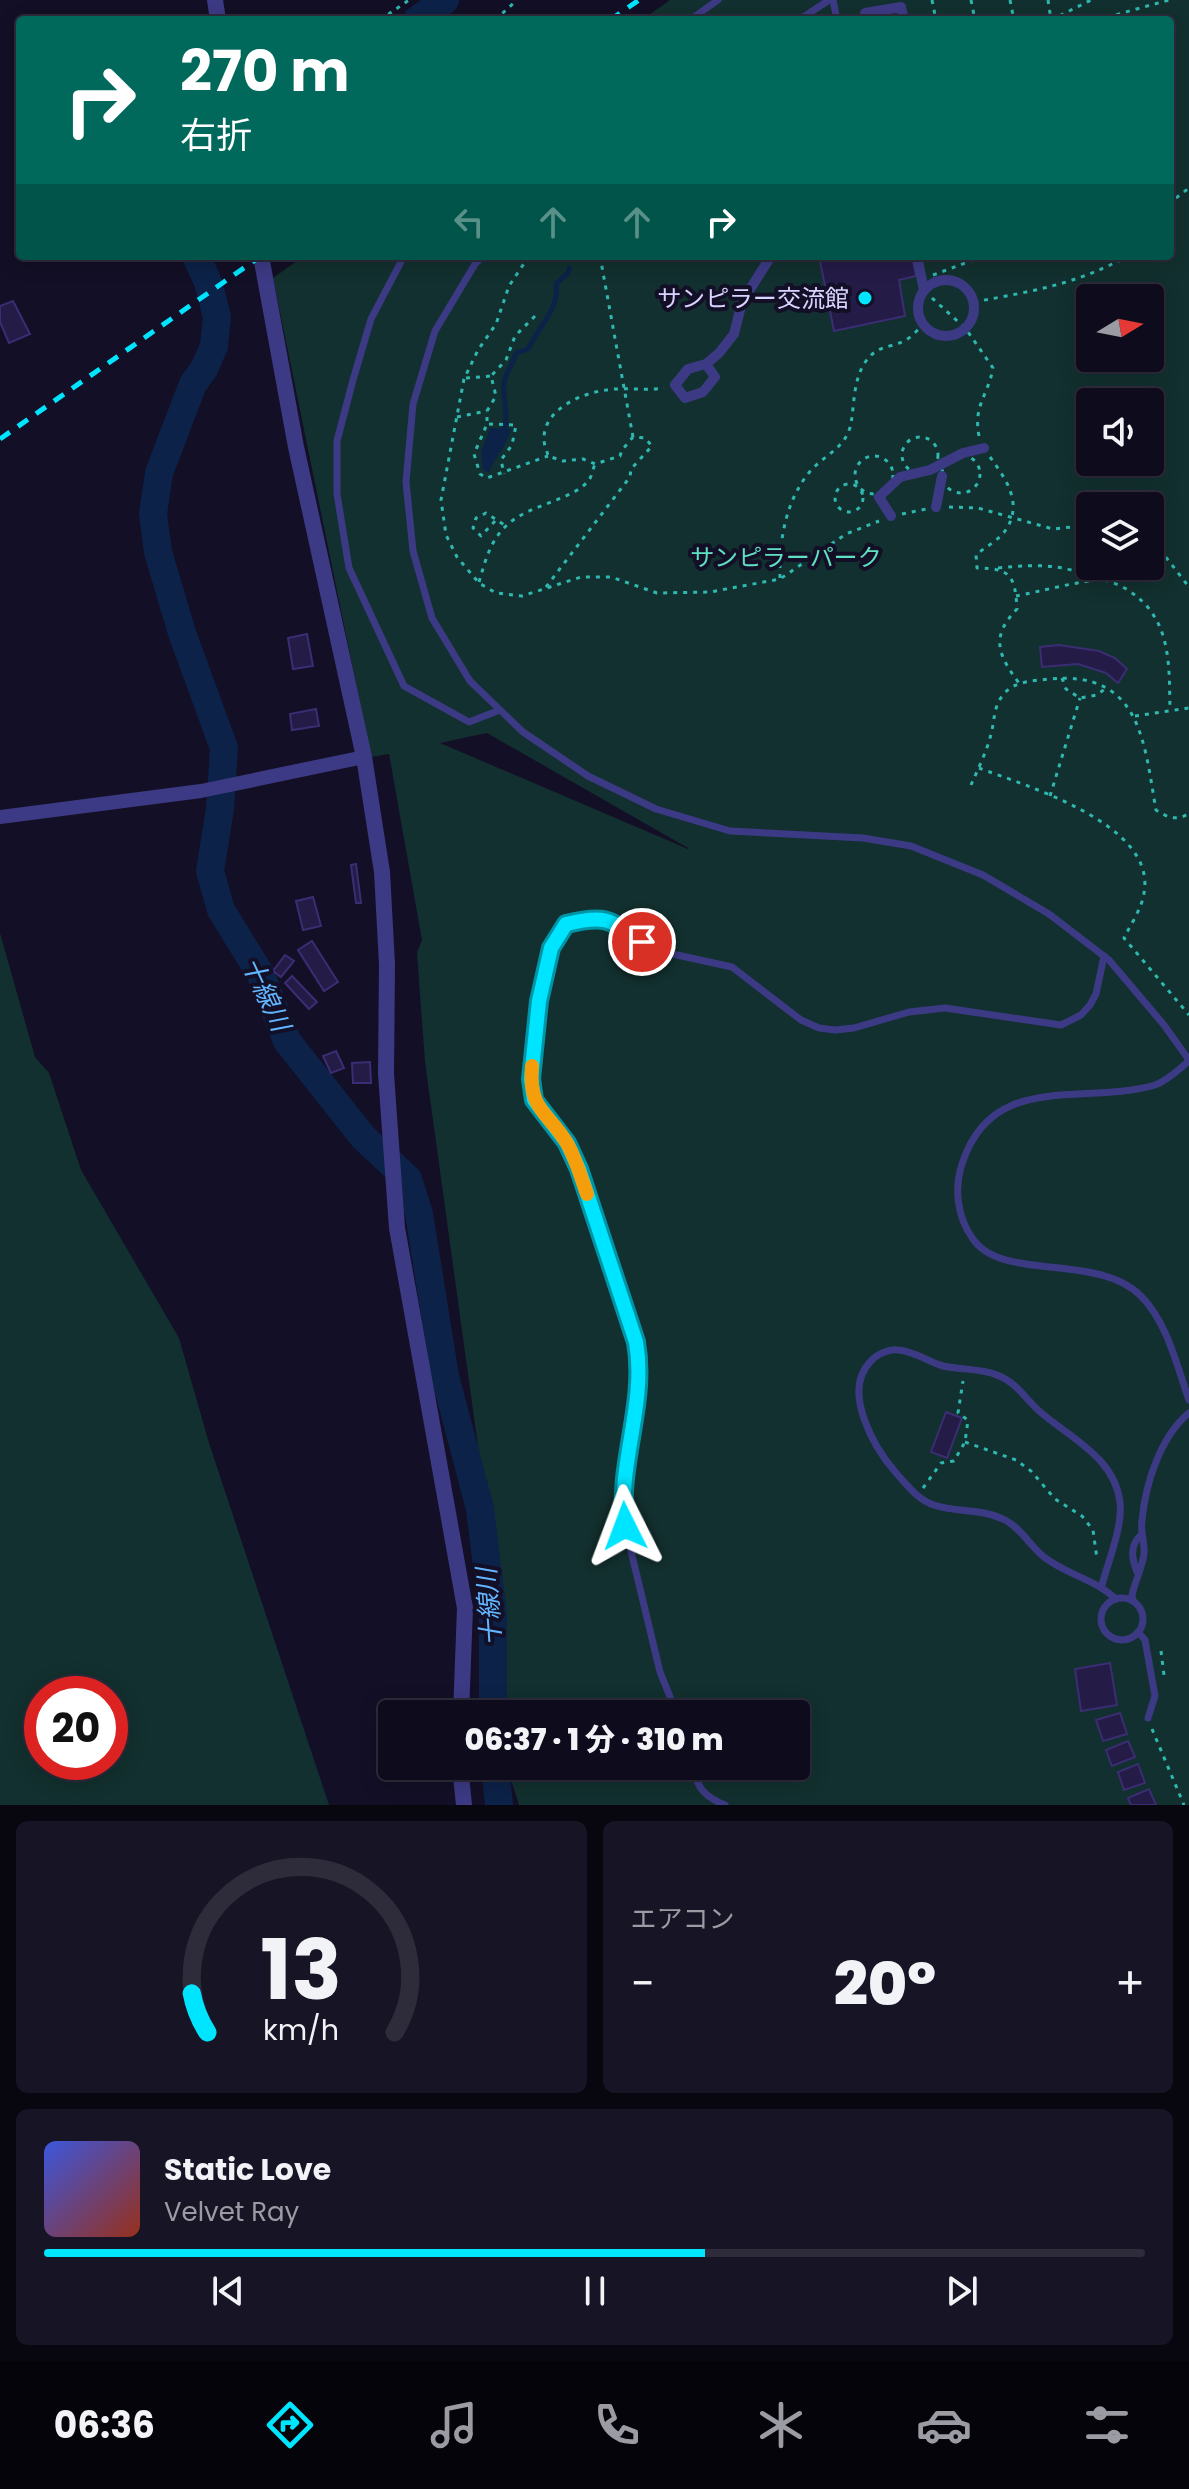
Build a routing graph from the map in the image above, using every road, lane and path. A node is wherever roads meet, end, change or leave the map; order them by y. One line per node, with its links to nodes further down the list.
1 (409, 0): 7 (path)
2 (517, 0): 8 (path)
3 (718, 0): 9 (lane)
4 (831, 0): 10 (lane)
5 (1169, 0): 14 (path)
6 (1090, 1): 13 (path)
7 (386, 16)
8 (499, 16)
9 (696, 16)
10 (805, 16)
11 (866, 16): 12 (street)
12 (903, 16)
13 (1059, 16)
14 (1111, 16)
15 (262, 260): 69 (street)
16 (402, 260): 66 (lane)
17 (479, 260): 66 (lane)
18 (526, 260): 31 (path)
19 (601, 260): 36 (path)
20 (768, 260): 29 (street)
21 (918, 260): 24 (street)
22 (974, 260): 24 (path)
23 (1120, 260): 25 (path)
24 (923, 285): 25 (street); 27 (street); 28 (path)
25 (974, 302): 28 (street)
26 (535, 316): 30 (path)
27 (923, 325): 28 (street); 55 (path)
28 (966, 329): 37 (path)
29 (706, 364): 32 (street); 32 (street)
30 (491, 376): 31 (path); 33 (path)
31 (464, 379): 34 (path)
32 (675, 385): 38 (path)
33 (487, 411): 34 (path); 35 (path)
34 (457, 417): 57 (path)
35 (487, 424): 42 (path); 42 (path)
36 (633, 437): 40 (path); 59 (path)
37 (984, 448): 39 (street); 48 (path)
38 (548, 456): 40 (path); 42 (path)
39 (954, 457): 41 (street); 43 (path); 43 (path)
40 (595, 464): 50 (path)
41 (930, 470): 41 (path); 44 (street)
42 (504, 474)
43 (942, 476): 46 (street)
44 (889, 487): 45 (path); 45 (path); 47 (street)
45 (861, 489): 45 (path)
46 (936, 507): 47 (path); 48 (path)
47 (891, 516): 55 (path)
48 (1012, 517): 51 (path); 53 (path)
49 (495, 521): 49 (path); 50 (path)
50 (506, 526): 57 (path)
51 (1076, 527)
52 (1164, 555): 58 (path)
53 (998, 568): 54 (path); 60 (path)
54 (1076, 570)
55 (780, 579): 59 (path)
56 (1104, 580): 60 (path); 67 (path)
57 (479, 583): 59 (path)
58 (1189, 587)
59 (545, 588)
60 (1016, 596): 62 (path)
61 (1062, 678): 62 (path); 63 (path); 64 (path)
62 (1019, 683): 70 (path)
63 (1106, 688): 64 (path); 68 (path)
64 (1080, 698): 72 (path)
65 (1189, 708): 67 (path)
66 (500, 710): 77 (lane)
67 (1170, 710): 68 (path)
68 (1135, 716): 75 (path)
69 (364, 757): 74 (street); 92 (street)
70 (978, 768): 71 (path); 72 (path)
71 (971, 785)
72 (1050, 796): 78 (path)
73 (1189, 813): 75 (path)
74 (0, 817)
75 (1184, 817): 76 (path)
76 (1189, 825)
77 (1104, 956): 79 (lane); 93 (lane)
78 (1189, 1015)
79 (1189, 1060): 81 (lane)
80 (966, 1370): 83 (path); 84 (lane); 86 (lane)
81 (1189, 1400)
82 (1189, 1413): 88 (lane)
83 (965, 1442): 84 (path); 85 (path)
84 (918, 1496): 86 (lane)
85 (1097, 1561)
86 (1102, 1585): 87 (lane)
87 (1116, 1599): 88 (lane); 89 (lane)
88 (1133, 1601): 89 (lane)
89 (1138, 1632): 94 (lane)
90 (1161, 1651): 91 (path)
91 (1166, 1687)
92 (462, 1700)
93 (671, 1700)
94 (1148, 1718): 99 (path)
95 (461, 1780): 97 (street)
96 (696, 1780): 98 (lane)
97 (464, 1805)
98 (725, 1805)
99 (1184, 1805)

